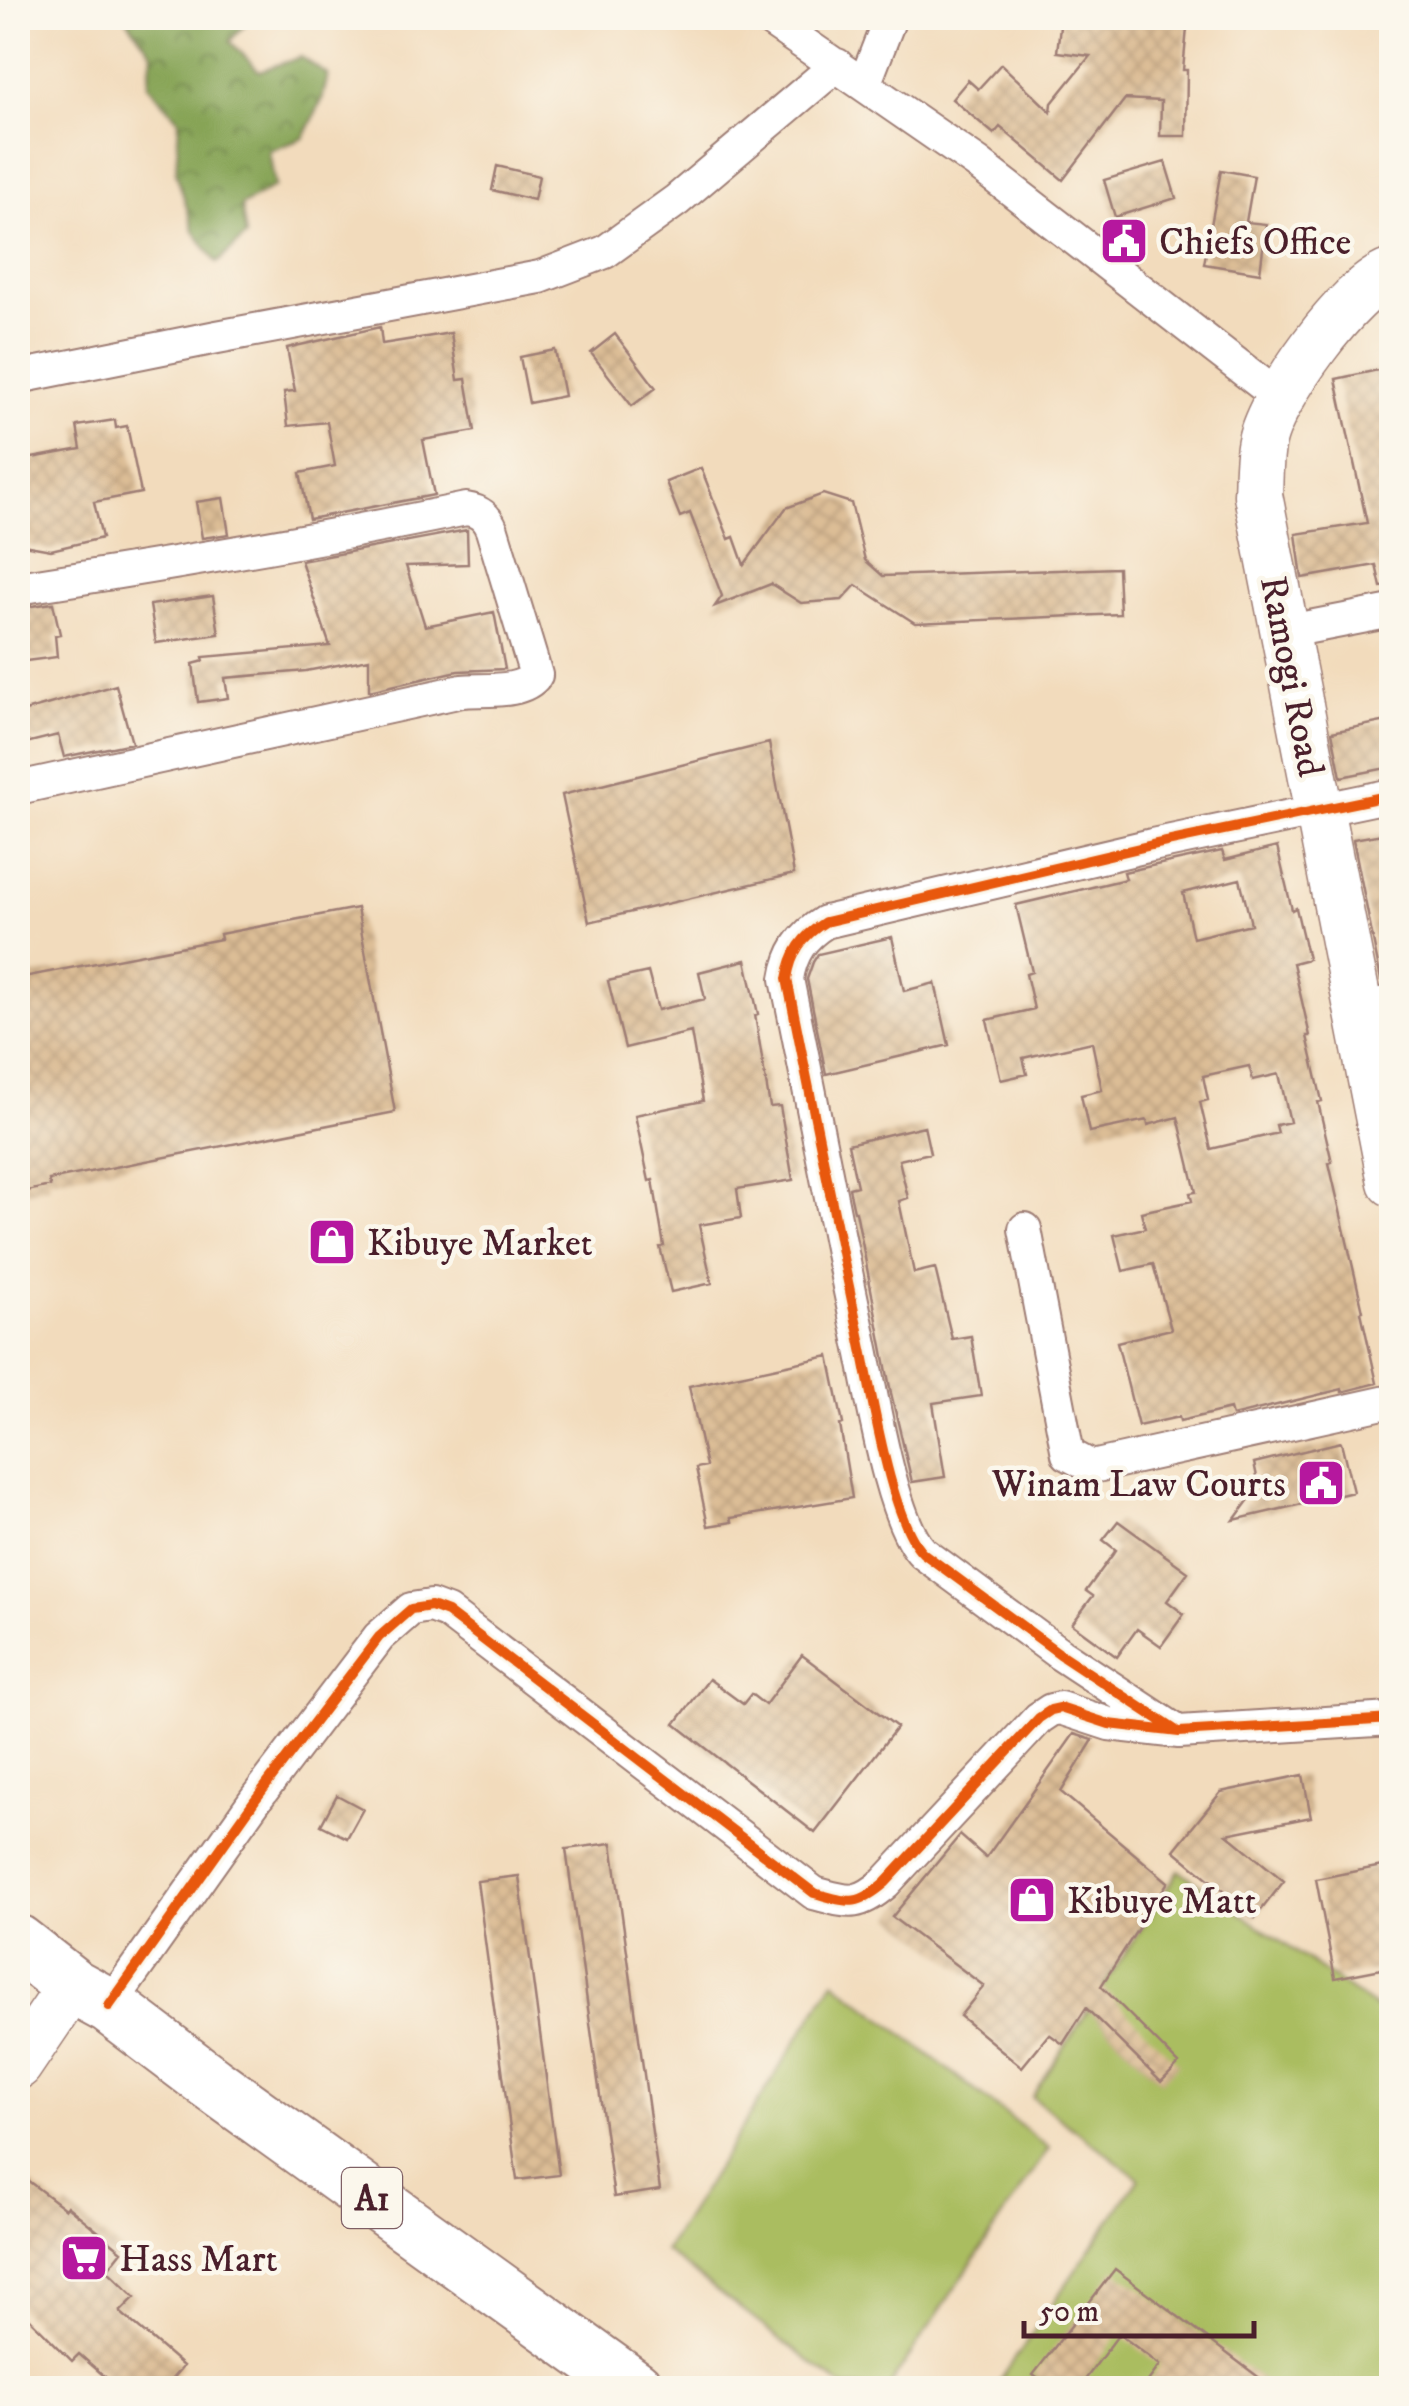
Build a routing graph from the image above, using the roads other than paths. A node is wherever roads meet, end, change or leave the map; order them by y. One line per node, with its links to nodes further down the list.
1 (768, 18): 3 (street)
2 (890, 18): 4 (street)
3 (836, 65): 4 (street); 6 (street)
4 (864, 85): 7 (street)
5 (1392, 273): 7 (street, Ramogi Road)
6 (18, 378)
7 (1280, 398): 10 (street, Ramogi Road)
8 (18, 588): 11 (street)
9 (1392, 611): 10 (street)
10 (1284, 632): 13 (street, Ramogi Road)
11 (18, 788)
12 (1392, 795): 13 (street)
13 (1320, 811): 14 (street, Ramogi Road); 19 (street)
14 (1374, 1005): 15 (street, Ramogi Road)
15 (1392, 1182)
16 (1024, 1229): 17 (street)
17 (1392, 1401)
18 (1392, 1719): 19 (street)
19 (1179, 1732): 21 (street)
20 (18, 1943): 21 (highway, A1)
21 (64, 1995): 22 (street); 23 (highway, A1); 24 (highway, A1)
22 (18, 2066)
23 (581, 2388)
24 (635, 2388)

